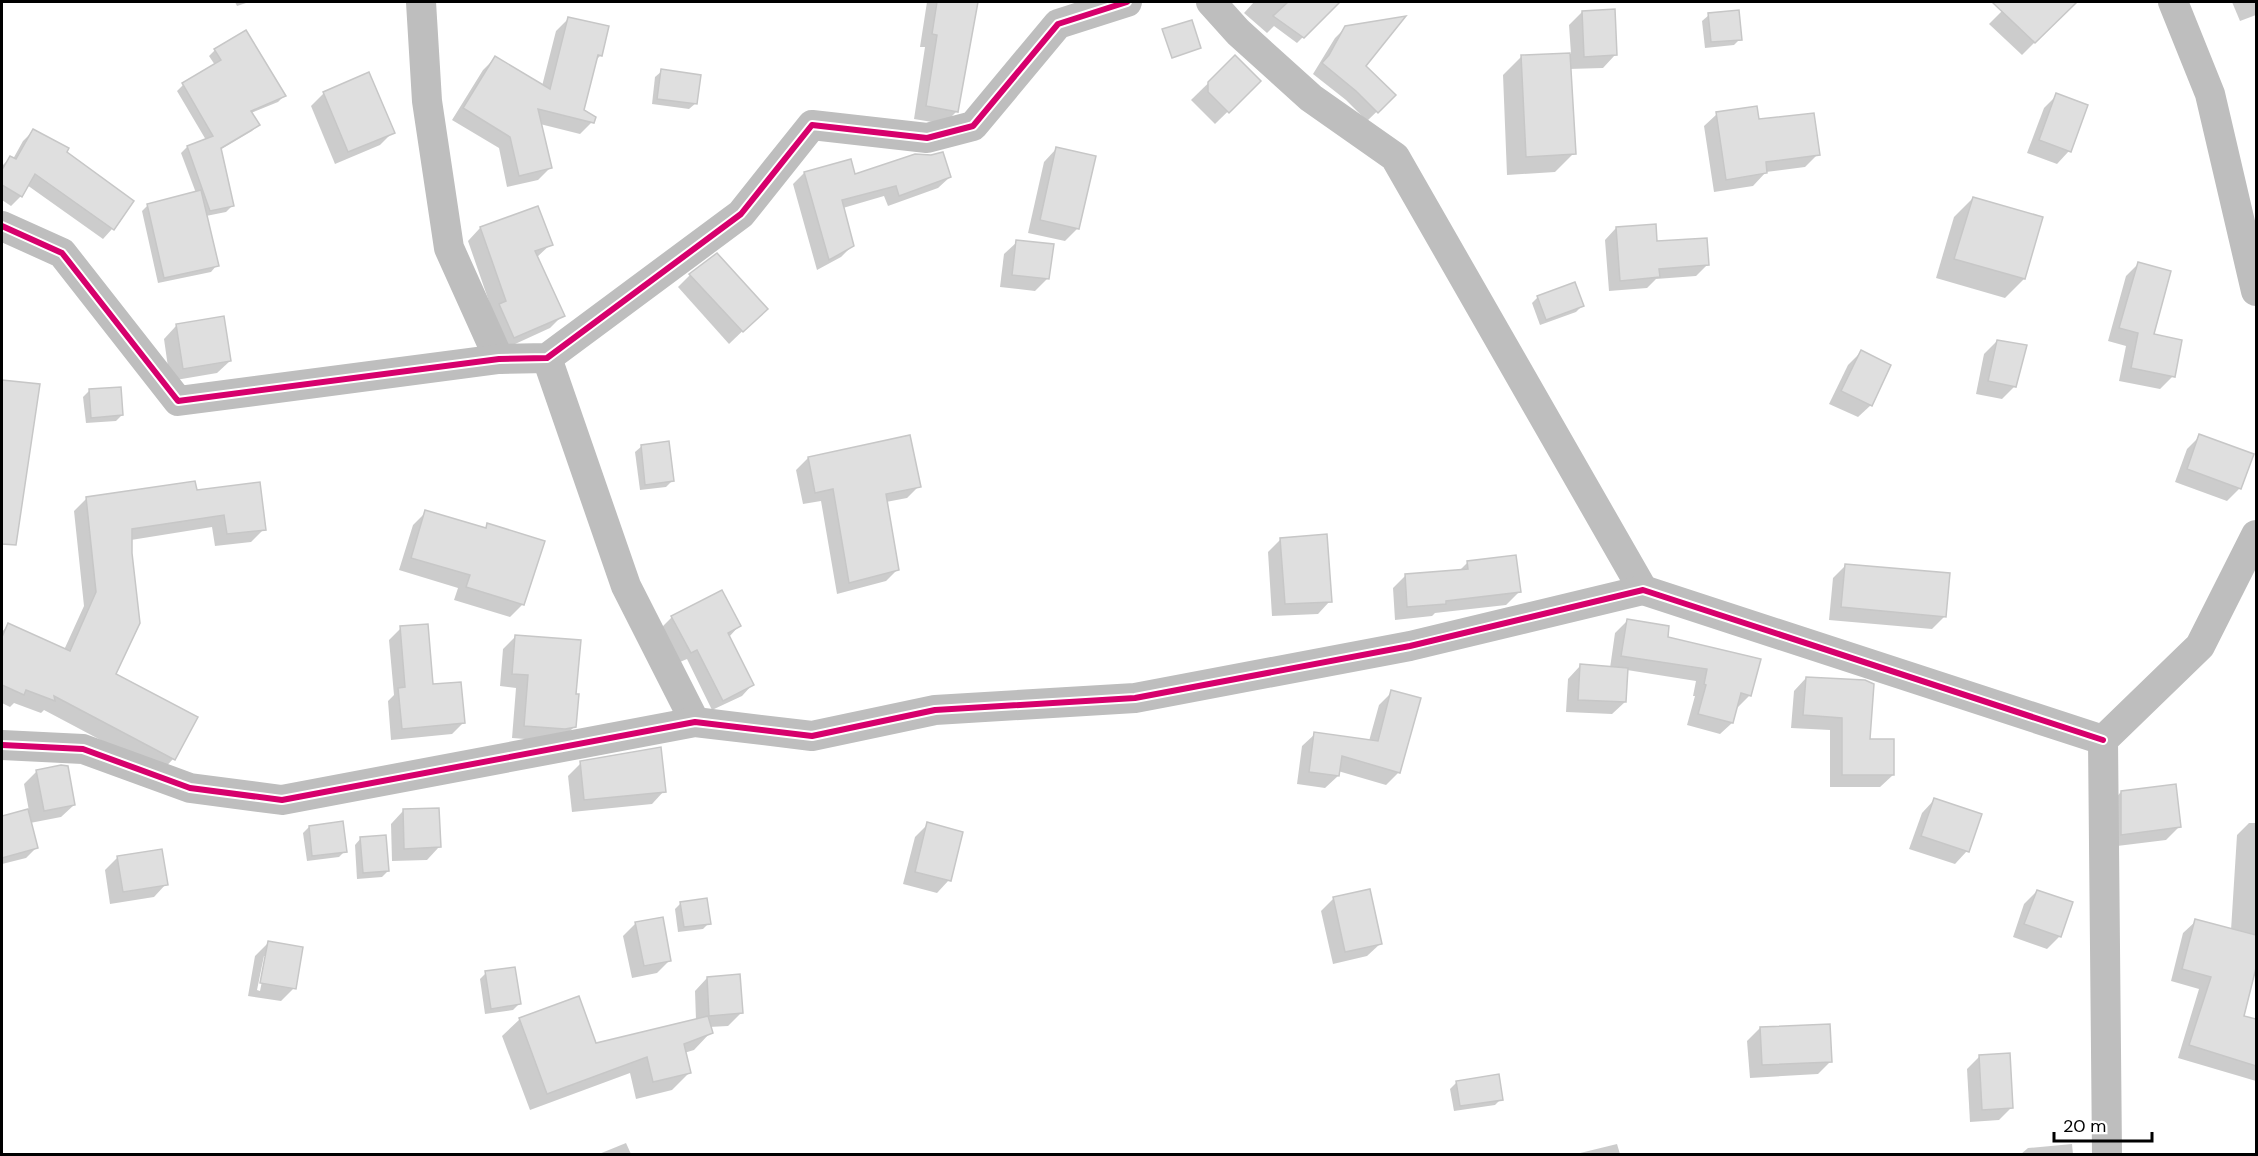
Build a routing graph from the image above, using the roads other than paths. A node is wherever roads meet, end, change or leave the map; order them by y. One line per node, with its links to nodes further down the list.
1 (421, 2): 8 (street)
2 (1127, 2): 7 (street)
3 (1211, 2): 10 (street)
4 (2173, 2): 6 (street)
5 (2, 226): 8 (street)
6 (2256, 291)
7 (547, 358): 8 (street); 11 (street)
8 (499, 359)
9 (2256, 535): 12 (street)
10 (1643, 590): 11 (street); 12 (street)
11 (695, 722): 13 (street)
12 (2103, 740): 14 (street)
13 (2, 745)
14 (2107, 1155)

